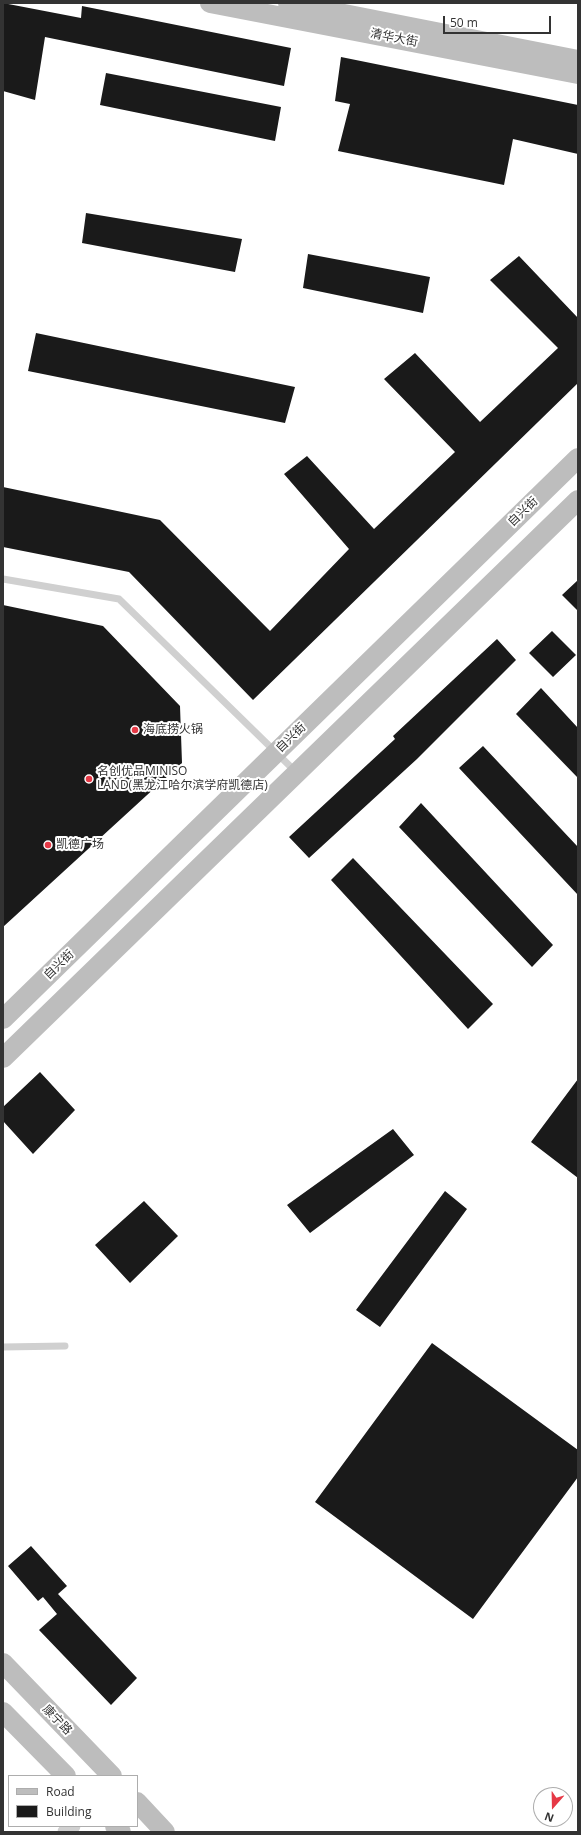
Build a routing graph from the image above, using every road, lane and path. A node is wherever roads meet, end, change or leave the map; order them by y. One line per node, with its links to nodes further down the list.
1 (210, 3): 4 (main road, 清华大街)
2 (288, 3): 3 (main road, 清华大街)
3 (578, 60)
4 (578, 74)
5 (578, 458): 8 (main road, 自兴街)
6 (578, 500): 9 (main road)
7 (3, 579): 8 (lane)
8 (276, 752): 9 (lane); 10 (main road, 自兴街)
9 (296, 773): 11 (main road)
10 (3, 1019)
11 (3, 1058)
12 (65, 1346): 13 (lane)
13 (3, 1347)
14 (3, 1663): 17 (main road, 康宁路)
15 (3, 1712): 16 (main road)
16 (65, 1775)
17 (111, 1775)
18 (138, 1803): 19 (main road)
19 (166, 1832)

